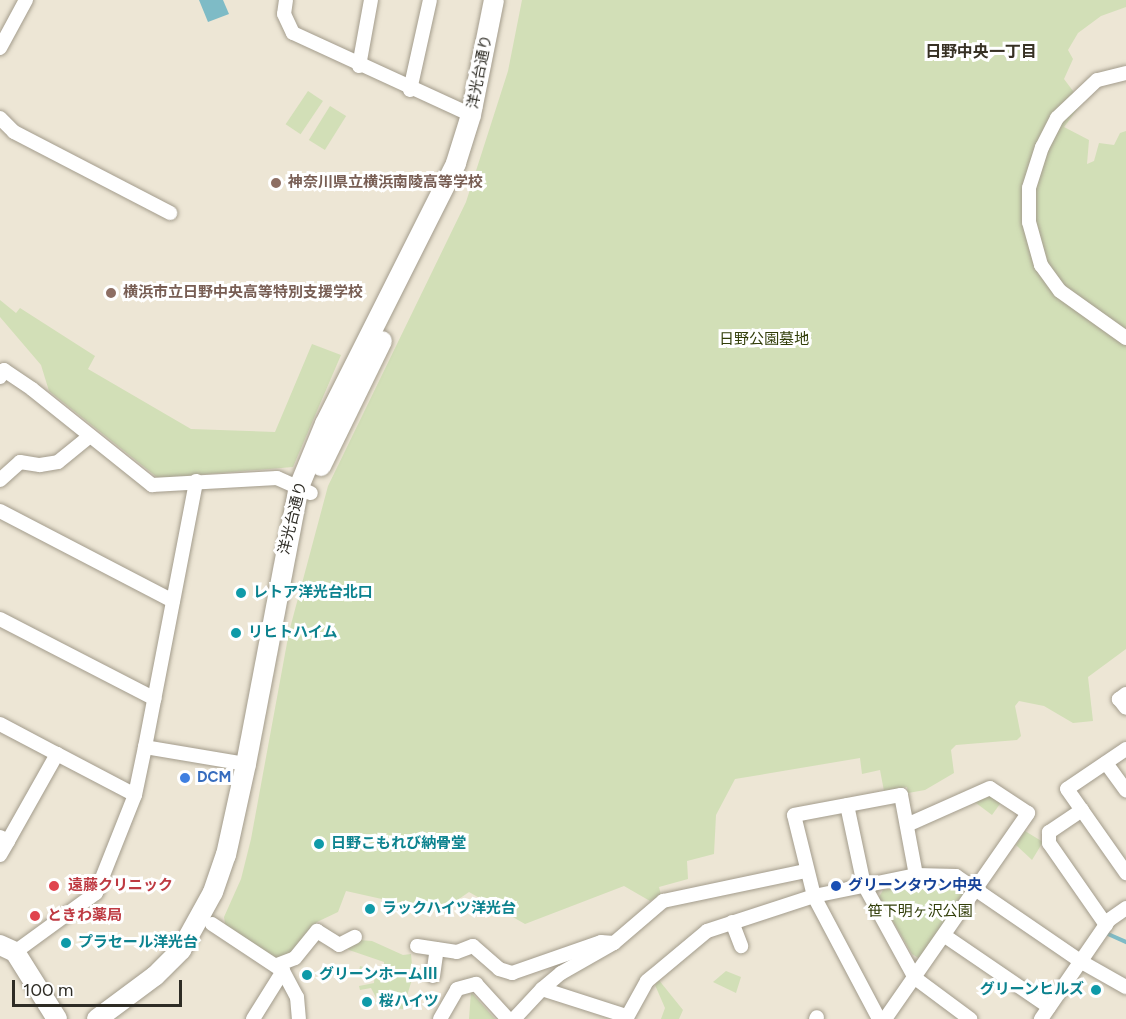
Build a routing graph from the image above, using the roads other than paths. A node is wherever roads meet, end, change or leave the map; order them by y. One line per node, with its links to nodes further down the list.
1 (27, 0): 7 (street)
2 (286, 0): 8 (street)
3 (371, 0): 8 (street)
4 (430, 0): 10 (street)
5 (494, 0): 11 (street, 洋光台通り)
6 (506, 0): 19 (street, 洋光台通り)
7 (0, 48)
8 (359, 66): 10 (street)
9 (1126, 73): 14 (street)
10 (410, 90): 11 (street)
11 (471, 115): 19 (street, 洋光台通り)
12 (0, 118): 13 (street)
13 (170, 213)
14 (1126, 338)
15 (0, 377): 16 (street)
16 (90, 436): 17 (street); 18 (street)
17 (0, 480)
18 (196, 482): 19 (street); 21 (street)
19 (305, 490): 31 (street, 洋光台通り); 47 (street, 洋光台通り)
20 (0, 512): 21 (street)
21 (173, 602): 24 (street)
22 (0, 619): 24 (street)
23 (1126, 694): 25 (street)
24 (155, 699): 27 (street)
25 (1126, 708)
26 (0, 724): 29 (street)
27 (144, 747): 31 (street); 33 (street)
28 (1126, 749): 30 (street)
29 (57, 754): 33 (street); 37 (street)
30 (1106, 763): 32 (street); 35 (street)
31 (246, 764): 66 (street, 洋光台通り)
32 (1126, 791)
33 (135, 795): 54 (street)
34 (848, 805): 36 (street); 39 (street); 42 (street)
35 (1082, 810): 40 (street); 48 (street)
36 (908, 825): 41 (street); 43 (street)
37 (4, 839): 38 (street)
38 (0, 855)
39 (805, 871): 44 (street); 51 (street)
40 (1126, 873)
41 (916, 875): 42 (street); 43 (street)
42 (864, 885): 44 (street); 59 (street)
43 (978, 889): 49 (street); 56 (street)
44 (814, 896): 46 (street); 74 (street)
45 (1126, 908): 48 (street)
46 (732, 922): 53 (street); 64 (street)
47 (212, 924): 57 (street); 67 (street, 洋光台通り)
48 (1106, 925): 56 (street)
49 (945, 936): 59 (street); 63 (street)
50 (355, 937): 57 (street)
51 (614, 943): 55 (street); 61 (street)
52 (417, 946): 55 (street)
53 (741, 946)
54 (7, 948): 65 (street)
55 (437, 949): 58 (street)
56 (1080, 961): 60 (street); 63 (street)
57 (280, 968): 68 (street); 69 (street)
58 (433, 976)
59 (915, 978): 75 (street); 76 (street)
60 (1126, 987)
61 (542, 989): 62 (street); 72 (street)
62 (583, 1005): 64 (street); 73 (street)
63 (1044, 1016)
64 (626, 1018)
65 (57, 1019)
66 (97, 1019)
67 (119, 1019)
68 (253, 1019)
69 (299, 1019)
70 (440, 1019): 71 (street)
71 (508, 1019)
72 (514, 1019)
73 (579, 1019)
74 (879, 1019)
75 (885, 1019)
76 (970, 1019)

